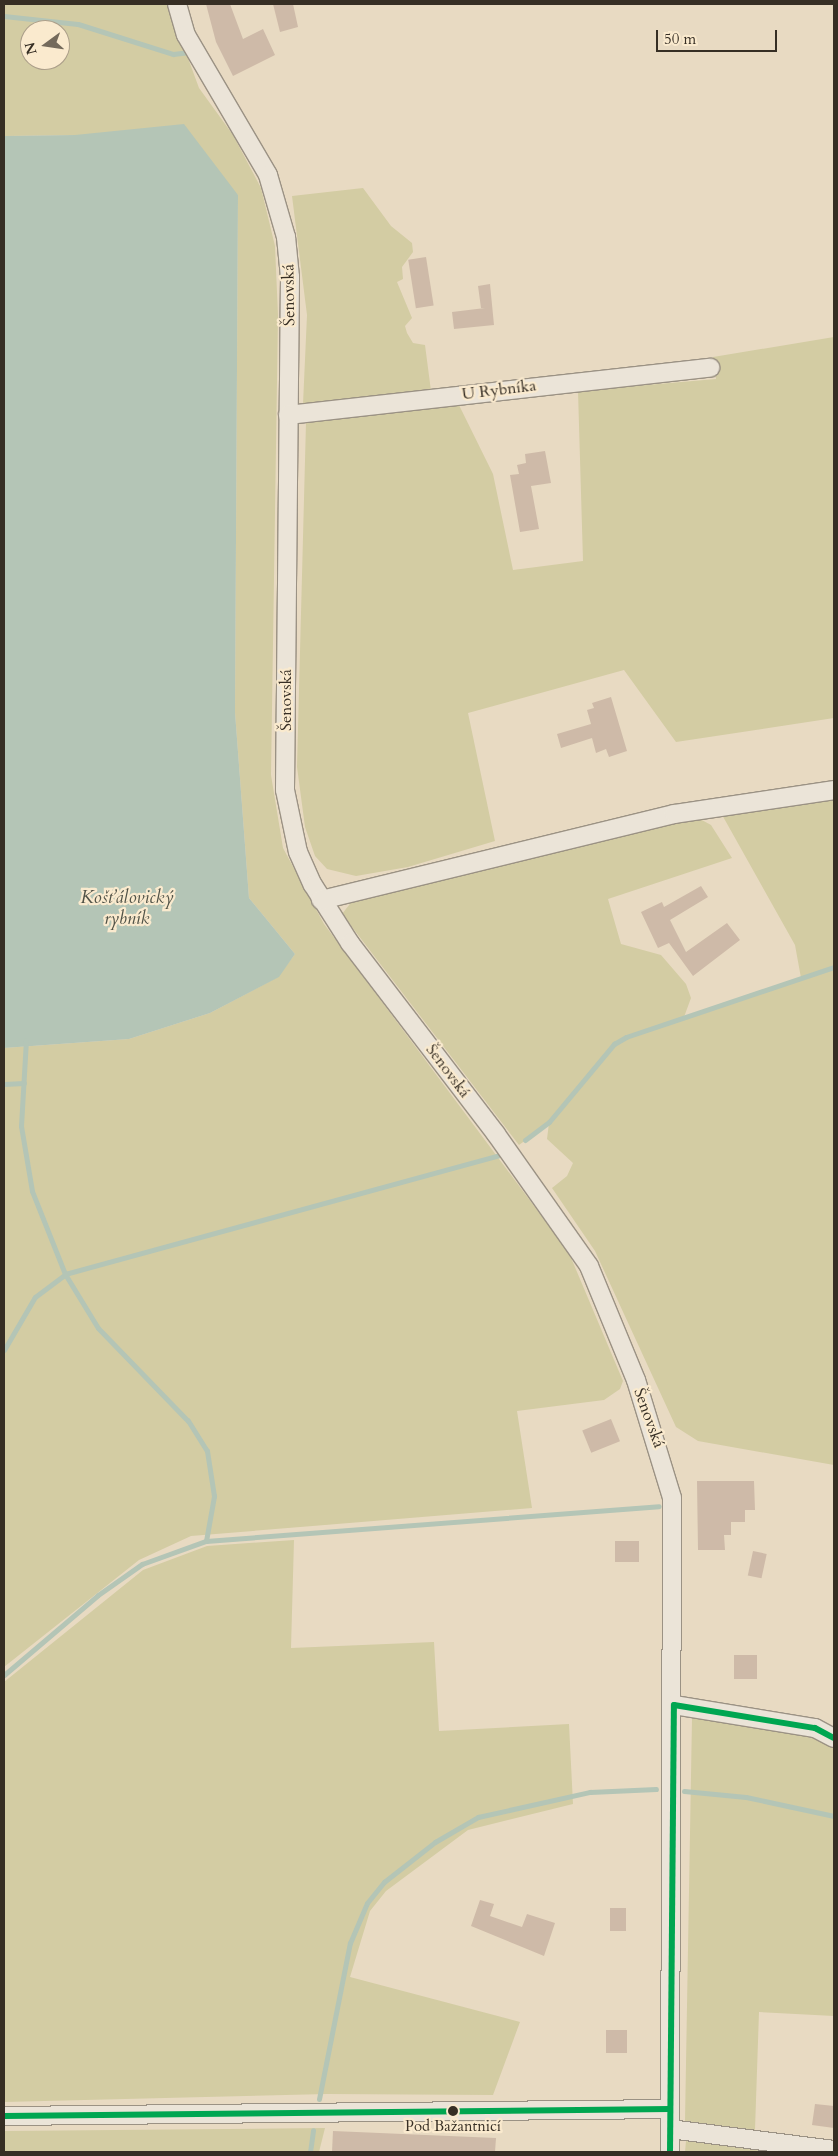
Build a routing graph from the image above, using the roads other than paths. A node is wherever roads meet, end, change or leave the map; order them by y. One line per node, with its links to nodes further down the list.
1 (177, 4): 3 (street, Šenovská)
2 (710, 368): 3 (street, U Rybníka)
3 (288, 415): 5 (street, Šenovská)
4 (834, 790): 5 (street)
5 (321, 900): 6 (street, Šenovská)
6 (674, 1705): 7 (street); 8 (street, Šenovská)
7 (834, 1738)
8 (670, 2109): 9 (street); 10 (street, Šenovská)
9 (4, 2116)
10 (670, 2129): 11 (street); 12 (street, Šenovská)
11 (834, 2150)
12 (670, 2152)

